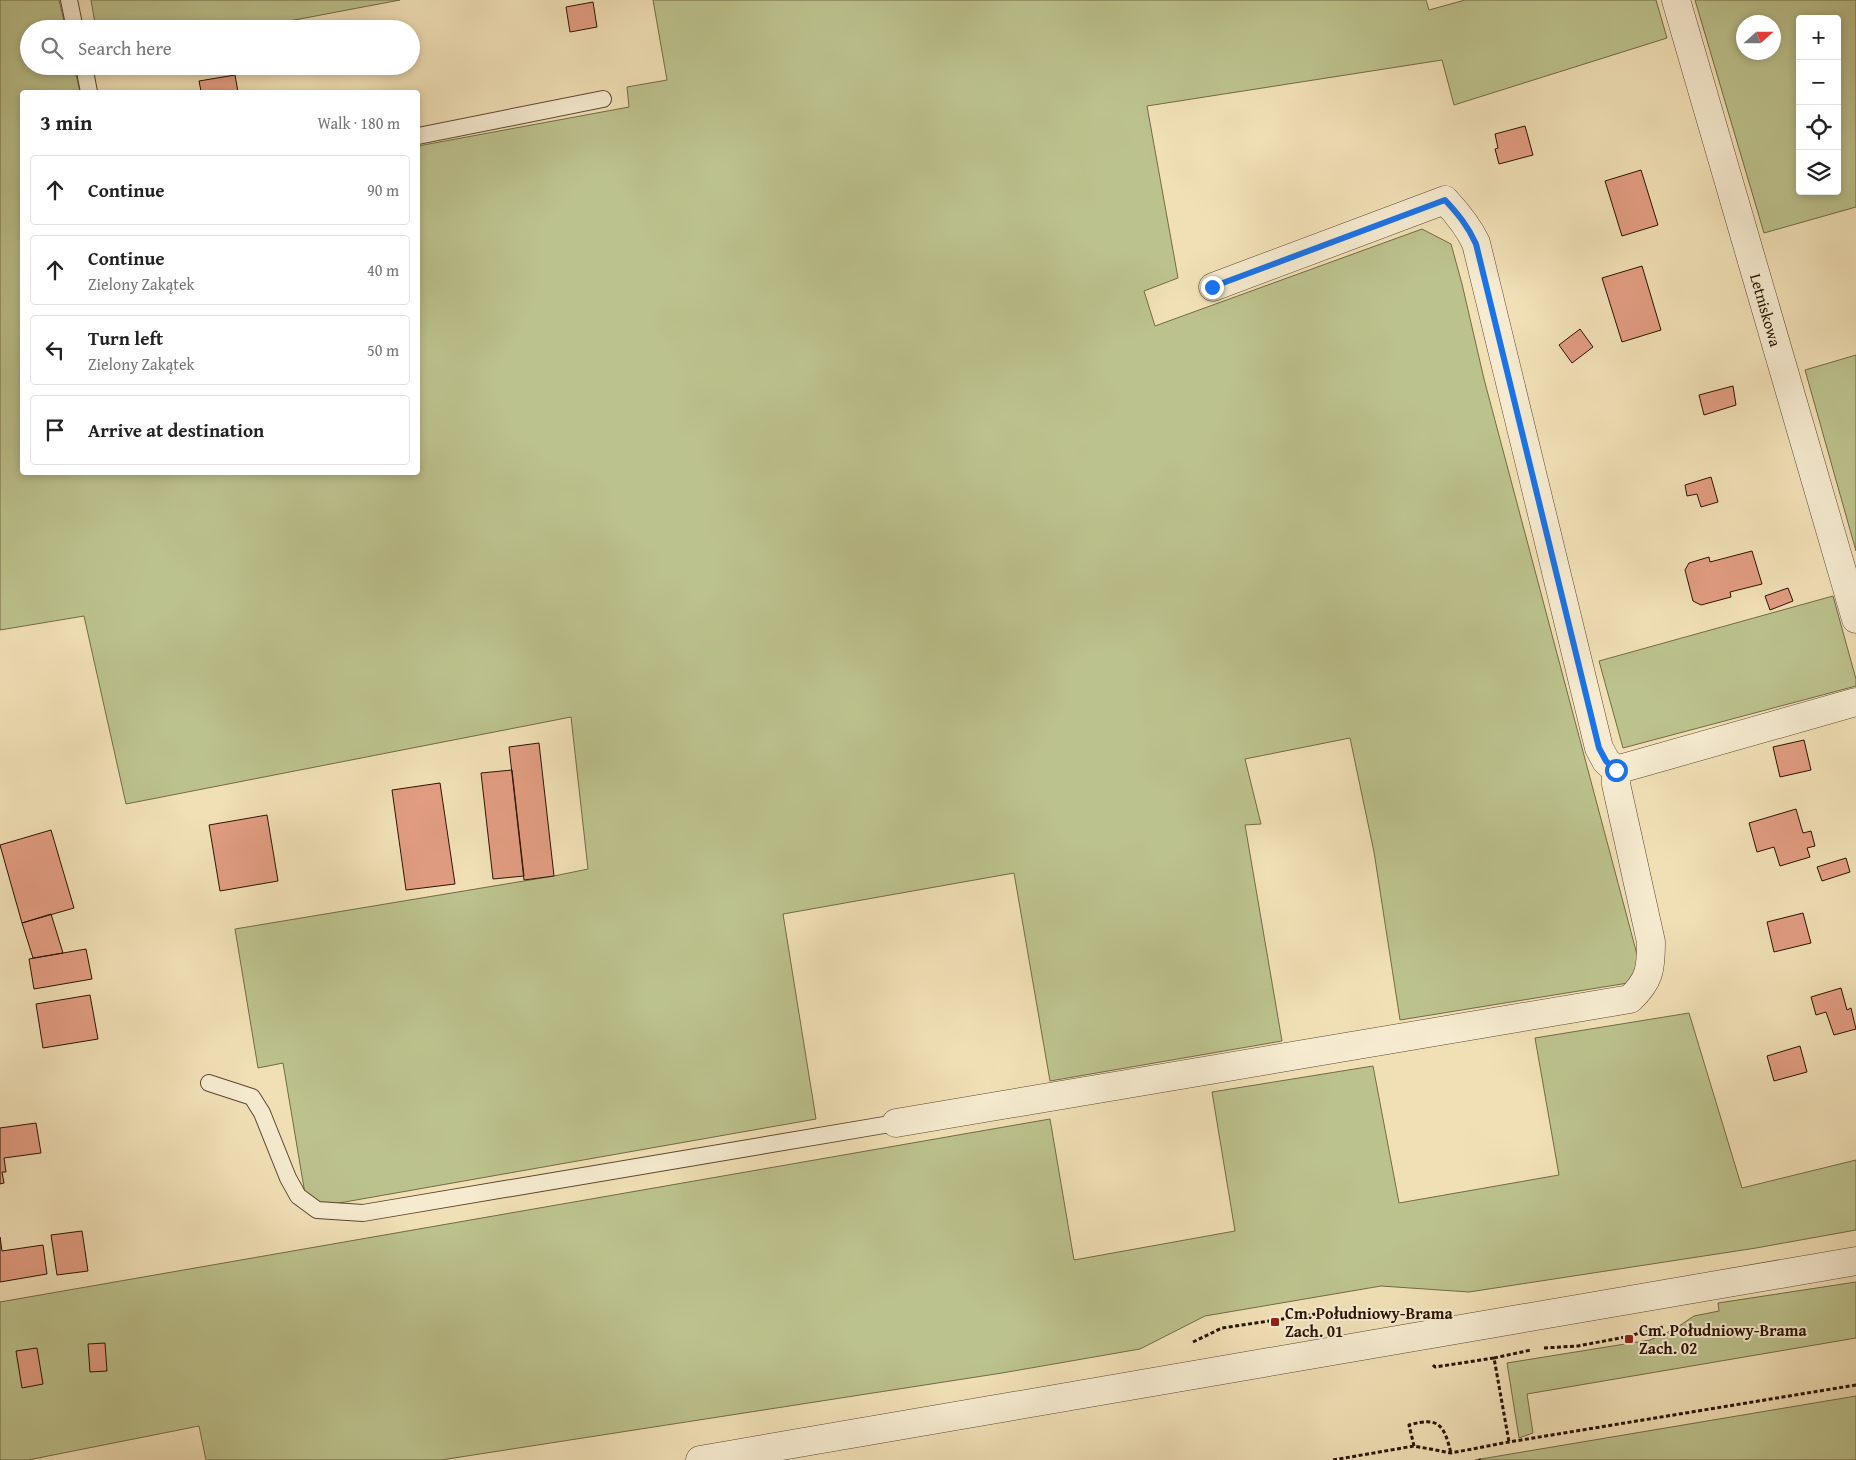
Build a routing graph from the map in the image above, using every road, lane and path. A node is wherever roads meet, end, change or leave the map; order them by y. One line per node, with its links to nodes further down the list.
1 (69, 0): 3 (lane)
2 (1676, 0): 9 (street, Letniskowa)
3 (74, 20)
4 (86, 75): 5 (lane)
5 (89, 90)
6 (603, 99): 7 (lane)
7 (420, 136)
8 (1212, 287): 11 (street)
9 (1856, 619)
10 (1856, 702): 11 (street)
11 (1616, 770): 13 (street)
12 (209, 1084): 13 (lane)
13 (896, 1123)
14 (1856, 1261): 18 (street)
15 (1856, 1385): 17 (path)
16 (1414, 1446): 17 (path); 17 (path); 19 (path)
17 (1451, 1453)
18 (700, 1460)
19 (1333, 1460)

